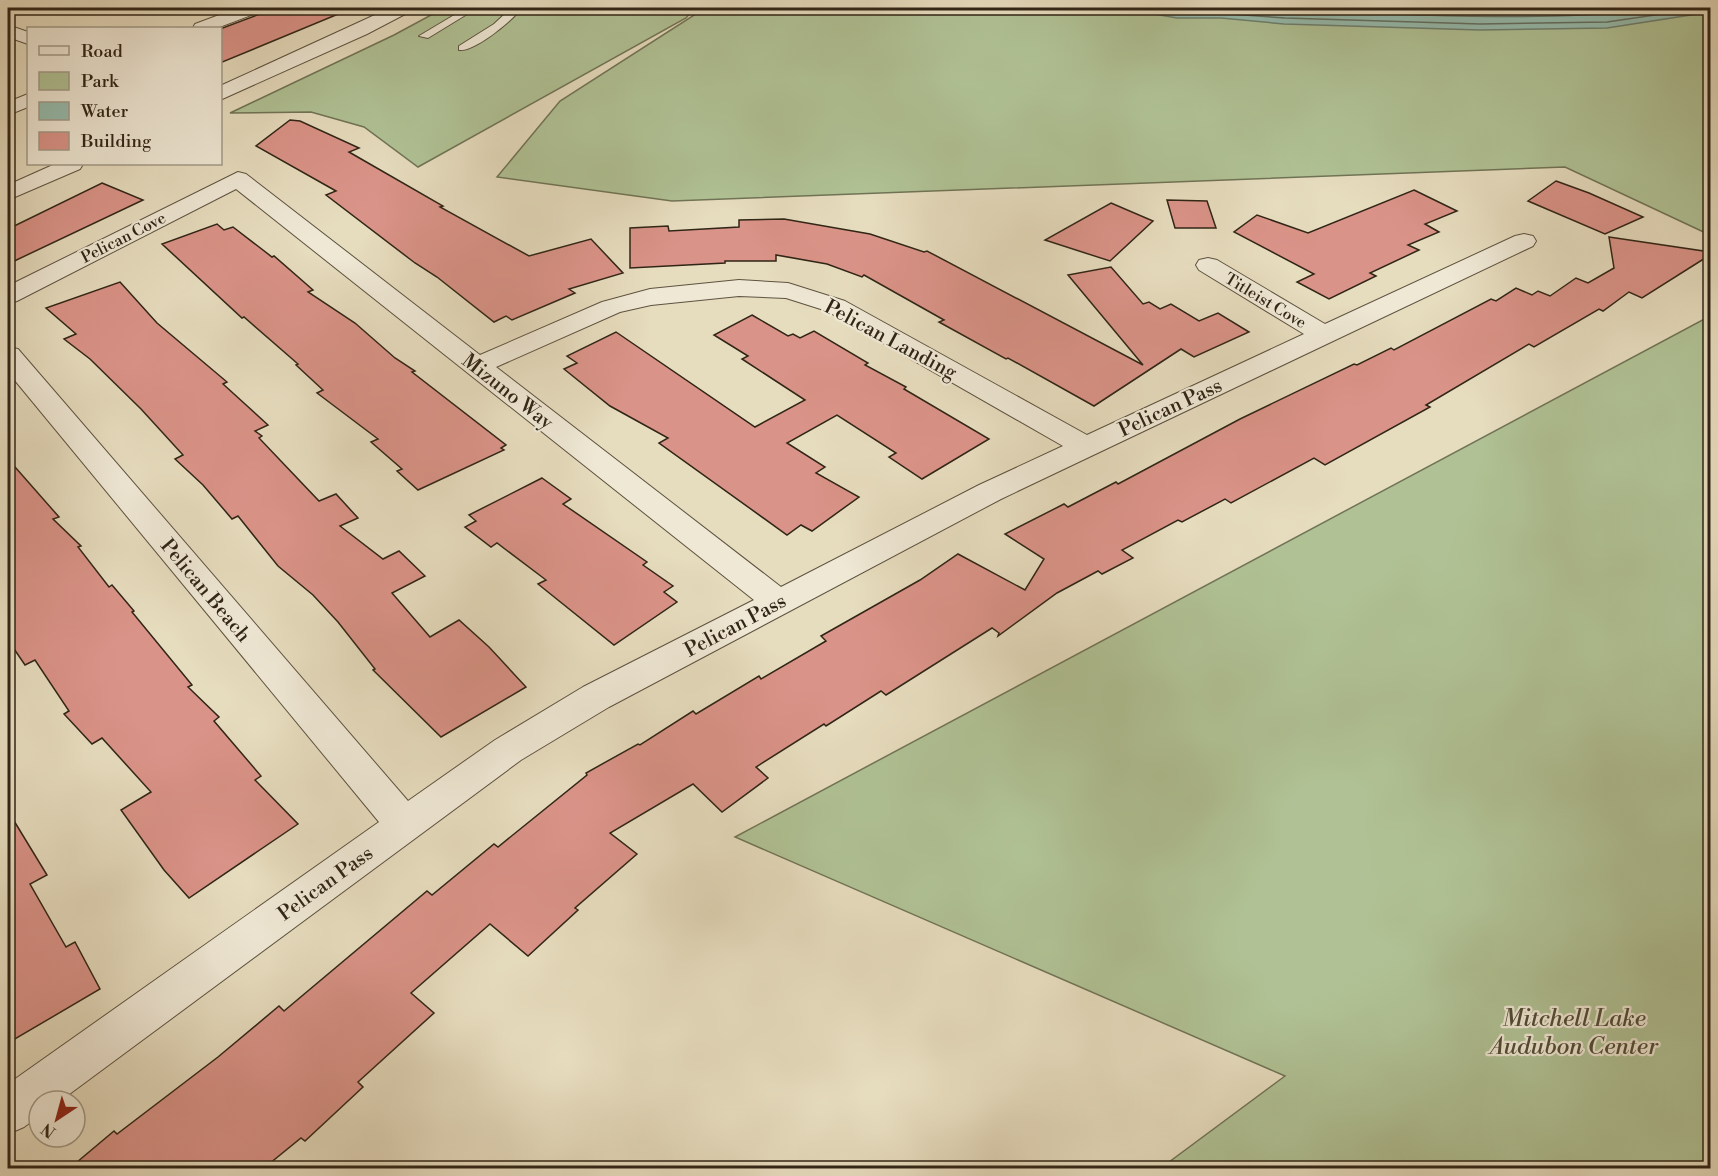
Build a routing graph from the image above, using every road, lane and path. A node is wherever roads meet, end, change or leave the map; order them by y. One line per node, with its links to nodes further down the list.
1 (253, 8): 5 (street)
2 (402, 8): 10 (street)
3 (472, 8): 7 (lane)
4 (510, 8): 9 (lane)
5 (205, 27)
6 (8, 31): 8 (street)
7 (424, 36)
8 (27, 38)
9 (463, 48)
10 (222, 93)
11 (27, 100): 12 (street)
12 (8, 109)
13 (70, 165): 15 (street)
14 (238, 179): 18 (street, Pelican Cove); 21 (street, Mizuno Way)
15 (8, 193)
16 (1524, 241): 19 (street, Pelican Pass)
17 (1208, 265): 19 (street, Titleist Cove)
18 (8, 296)
19 (1324, 335): 22 (street, Pelican Pass)
20 (8, 355): 24 (street, Pelican Beach)
21 (477, 366): 22 (street, Pelican Landing); 23 (street, Mizuno Way)
22 (1086, 447): 23 (street, Pelican Pass)
23 (778, 602): 24 (street, Pelican Pass)
24 (405, 825): 25 (street, Pelican Pass)
25 (8, 1111)

